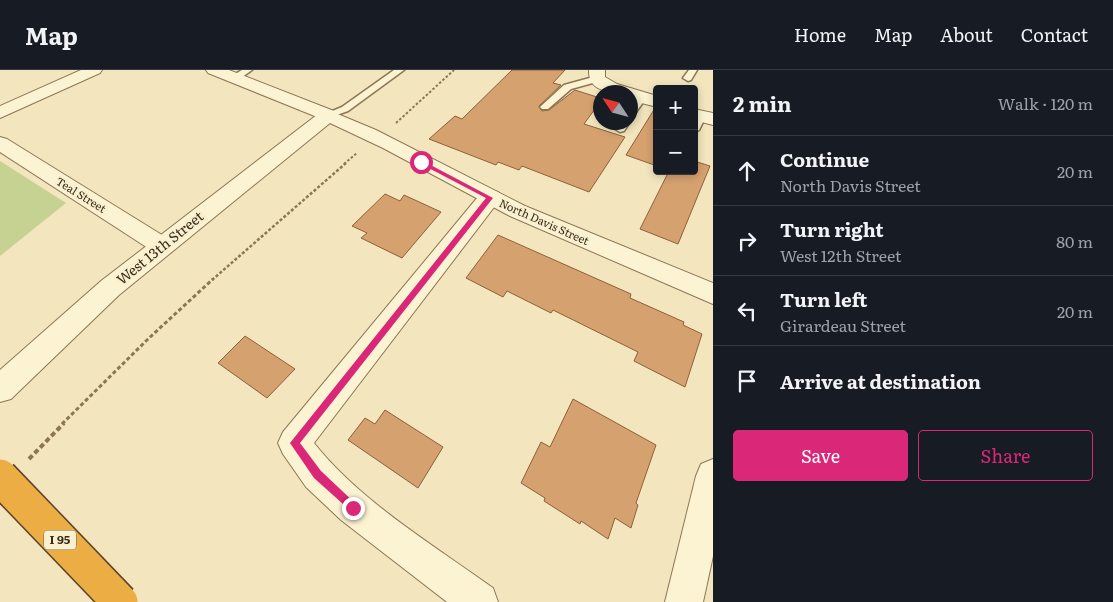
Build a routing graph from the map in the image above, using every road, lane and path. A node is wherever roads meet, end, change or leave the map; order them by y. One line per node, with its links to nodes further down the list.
1 (94, 70): 9 (street)
2 (214, 70): 5 (street, North Davis Street)
3 (400, 70): 10 (lane)
4 (454, 70): 11 (path)
5 (241, 74): 10 (street, North Davis Street)
6 (597, 74): 7 (street); 8 (lane)
7 (639, 96)
8 (545, 107)
9 (0, 113)
10 (328, 115): 14 (street, North Davis Street); 15 (street, West 13th Street)
11 (392, 127)
12 (0, 143): 15 (street, Teal Street)
13 (362, 149): 18 (path)
14 (490, 198): 16 (street, North Davis Street); 21 (street)
15 (162, 246): 17 (street, West 13th Street)
16 (713, 294)
17 (0, 389)
18 (14, 469): 20 (highway, I 95, bridge)
19 (713, 476): 22 (street)
20 (120, 602)
21 (479, 602)
22 (684, 602)

